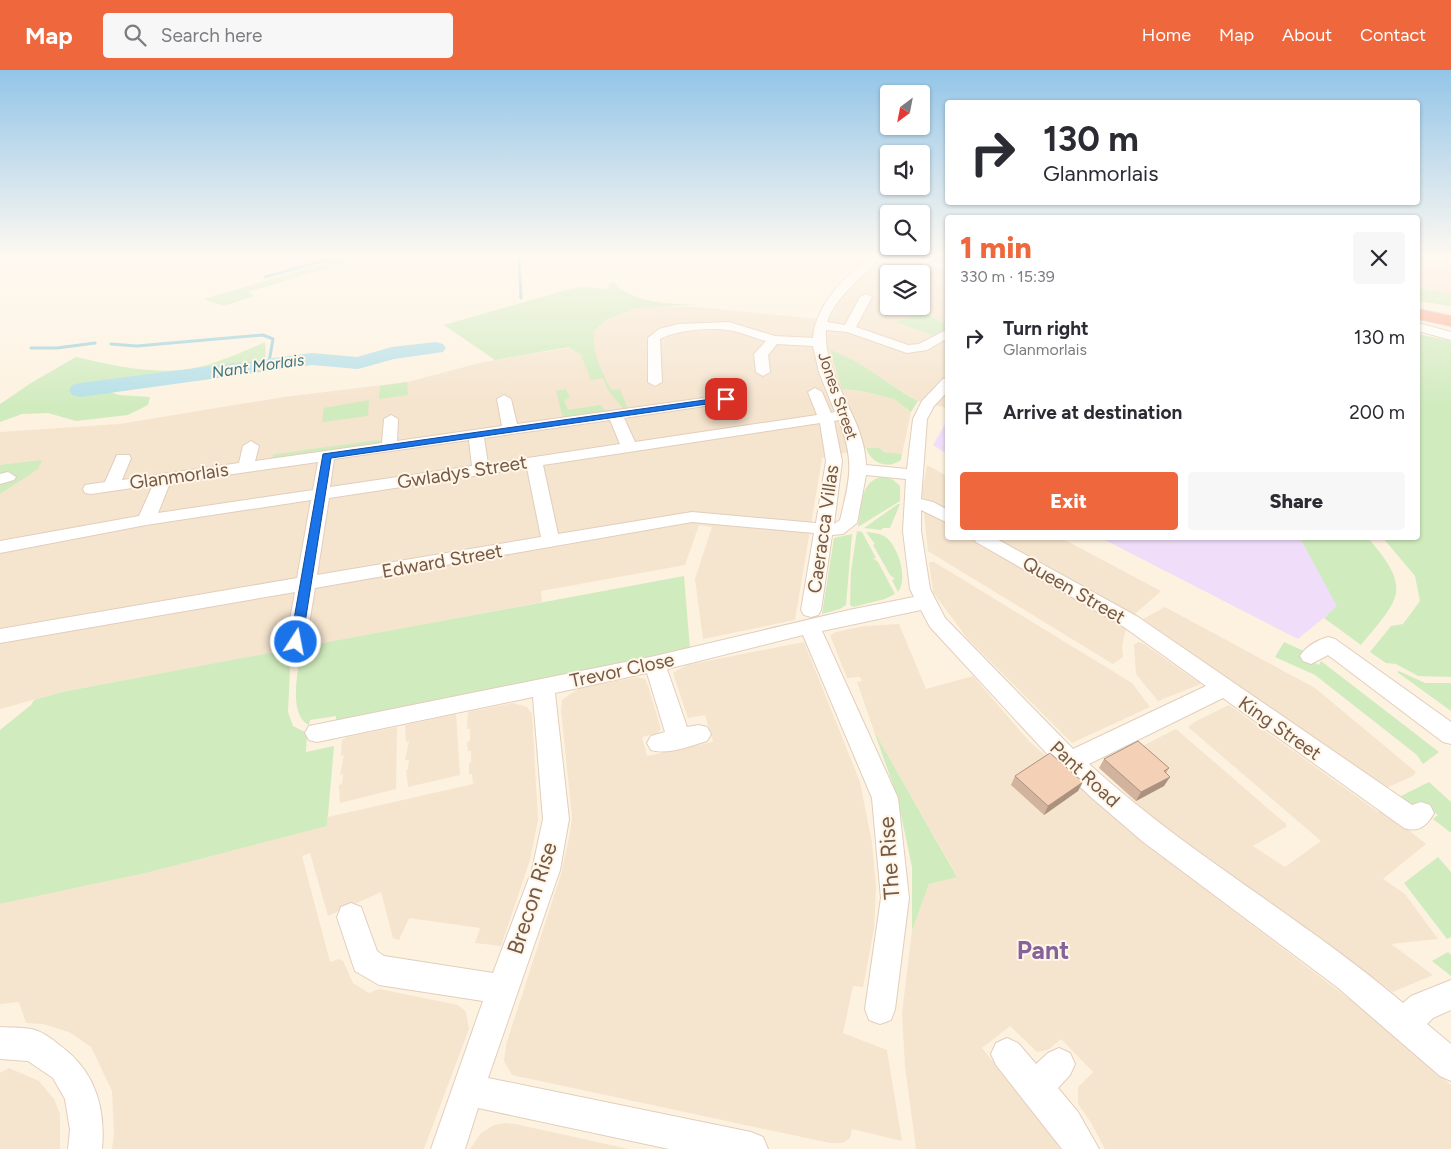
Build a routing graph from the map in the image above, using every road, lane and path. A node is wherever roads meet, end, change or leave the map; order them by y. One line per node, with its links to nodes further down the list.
1 (829, 307): 7 (street, Jones Street)
2 (862, 307): 9 (street)
3 (1425, 307): 4 (highway)
4 (1451, 312)
5 (1420, 314): 6 (highway)
6 (1451, 320)
7 (820, 326): 9 (street); 13 (street, Jones Street)
8 (1420, 328): 11 (street)
9 (850, 329): 10 (street)
10 (945, 335)
11 (1451, 336)
12 (774, 340): 13 (street); 14 (street); 15 (street)
13 (820, 342): 21 (street, Jones Street)
14 (763, 372)
15 (655, 382)
16 (945, 385): 35 (street, Pant Road)
17 (815, 392): 22 (street, Caeracca Villas)
18 (504, 399): 24 (street)
19 (726, 399): 20 (street, Glanmorlais)
20 (616, 415): 24 (street, Glanmorlais); 28 (street)
21 (845, 415): 22 (street, Gwladys Street); 33 (street, Jones Street)
22 (825, 418): 28 (street, Gwladys Street); 44 (street, Caeracca Villas)
23 (391, 419): 27 (street)
24 (510, 429): 25 (street, Glanmorlais)
25 (476, 434): 27 (street, Glanmorlais); 34 (street)
26 (251, 446): 32 (street, Glanmorlais)
27 (389, 447): 29 (street, Glanmorlais)
28 (629, 447): 31 (street, Gwladys Street)
29 (327, 456): 32 (street, Glanmorlais); 39 (street)
30 (123, 458): 37 (street, Glanmorlais)
31 (534, 462): 34 (street, Gwladys Street); 46 (street)
32 (246, 467): 36 (street, Glanmorlais)
33 (858, 469): 35 (street); 43 (street, Jones Street)
34 (481, 470): 39 (street, Gwladys Street)
35 (914, 475): 40 (street, Pant Road)
36 (164, 478): 37 (street, Glanmorlais); 42 (street)
37 (112, 485): 38 (street, Glanmorlais)
38 (91, 489)
39 (321, 494): 42 (street, Gwladys Street); 48 (street)
40 (912, 502): 41 (street); 49 (street, Pant Road)
41 (945, 516)
42 (146, 520): 47 (street, Gwladys Street)
43 (848, 523): 44 (street, Edward Street)
44 (824, 529): 46 (street, Edward Street); 50 (street, Caeracca Villas)
45 (985, 540): 51 (street, Queen Street)
46 (551, 542): 48 (street, Edward Street)
47 (0, 547)
48 (307, 584): 52 (street, Edward Street); 53 (street)
49 (925, 602): 50 (street, Trevor Close); 61 (street, Pant Road)
50 (810, 618): 55 (street, Trevor Close); 66 (street, The Rise)
51 (1139, 628): 57 (street, King Street)
52 (0, 636)
53 (296, 642)
54 (1311, 656): 59 (street)
55 (655, 664): 56 (street, Trevor Close); 60 (street)
56 (543, 687): 58 (street, Trevor Close); 64 (street, Brecon Rise)
57 (1222, 688): 61 (street); 62 (street, King Street)
58 (317, 733)
59 (1451, 735)
60 (679, 738)
61 (1070, 762): 67 (street, Pant Road)
62 (1421, 813)
63 (352, 916): 64 (street)
64 (502, 989): 73 (street, Brecon Rise)
65 (1451, 995): 67 (street)
66 (880, 1009)
67 (1405, 1023): 71 (street, Pant Road)
68 (0, 1042): 74 (street)
69 (1006, 1054): 72 (street)
70 (1059, 1064): 72 (street)
71 (1451, 1065)
72 (1035, 1088): 77 (street)
73 (469, 1090): 75 (street, Brecon Rise); 76 (street)
74 (85, 1149)
75 (448, 1149)
76 (751, 1149)
77 (1082, 1149)

